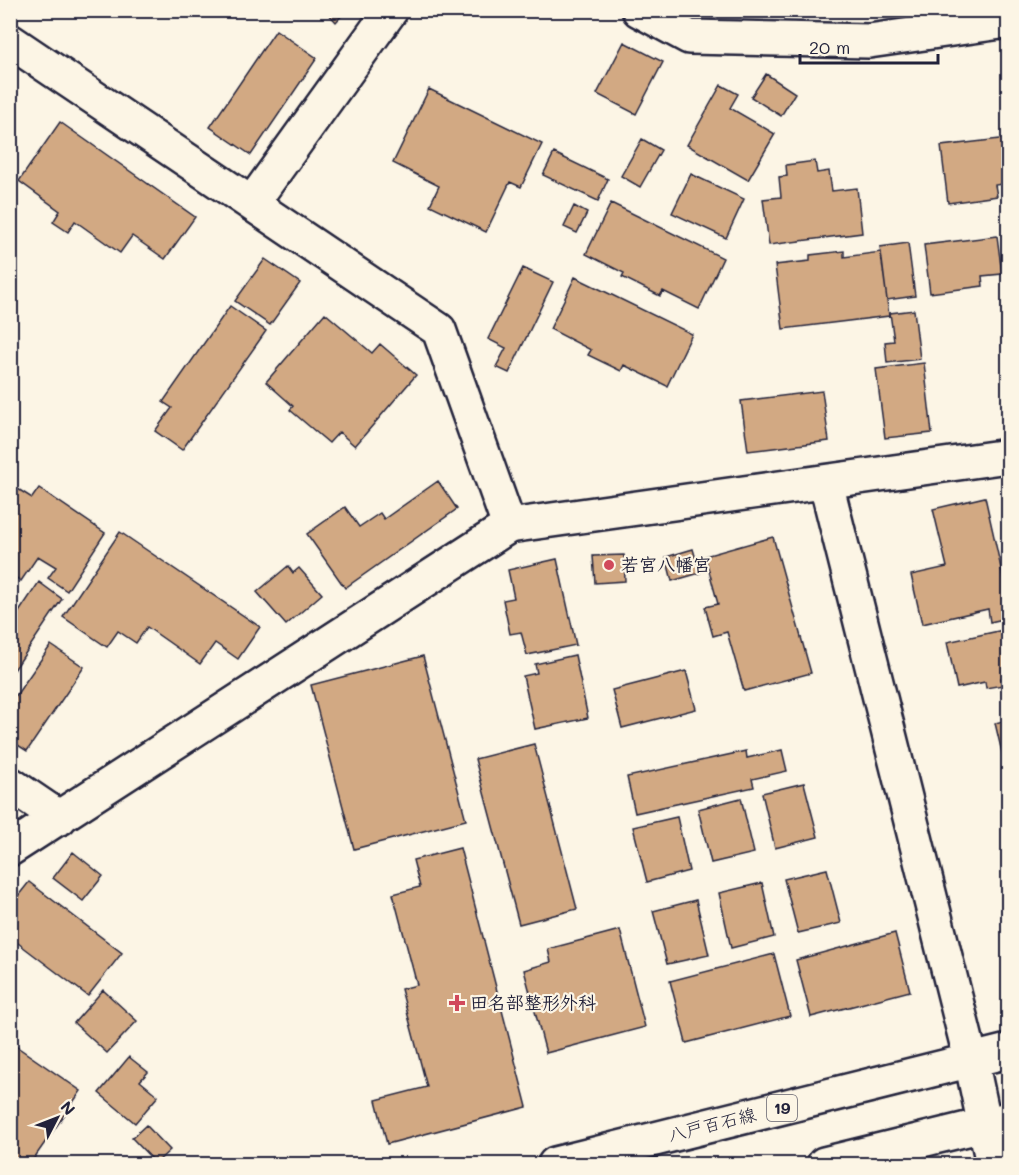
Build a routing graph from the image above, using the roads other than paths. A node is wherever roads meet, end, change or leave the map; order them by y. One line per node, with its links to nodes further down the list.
1 (391, 10): 5 (street)
2 (639, 10): 3 (street)
3 (1008, 21)
4 (10, 41): 5 (street)
5 (252, 203): 8 (street)
6 (1008, 456): 7 (street)
7 (826, 483): 8 (street); 13 (street)
8 (509, 526): 10 (street)
9 (10, 784): 10 (street)
10 (60, 818): 11 (street)
11 (10, 849)
12 (1008, 1051): 13 (street, 八戸百石線 / 19)
13 (971, 1060): 14 (street); 15 (street, 八戸百石線 / 19)
14 (996, 1122): 16 (street); 17 (street)
15 (555, 1164)
16 (824, 1164)
17 (993, 1164)

